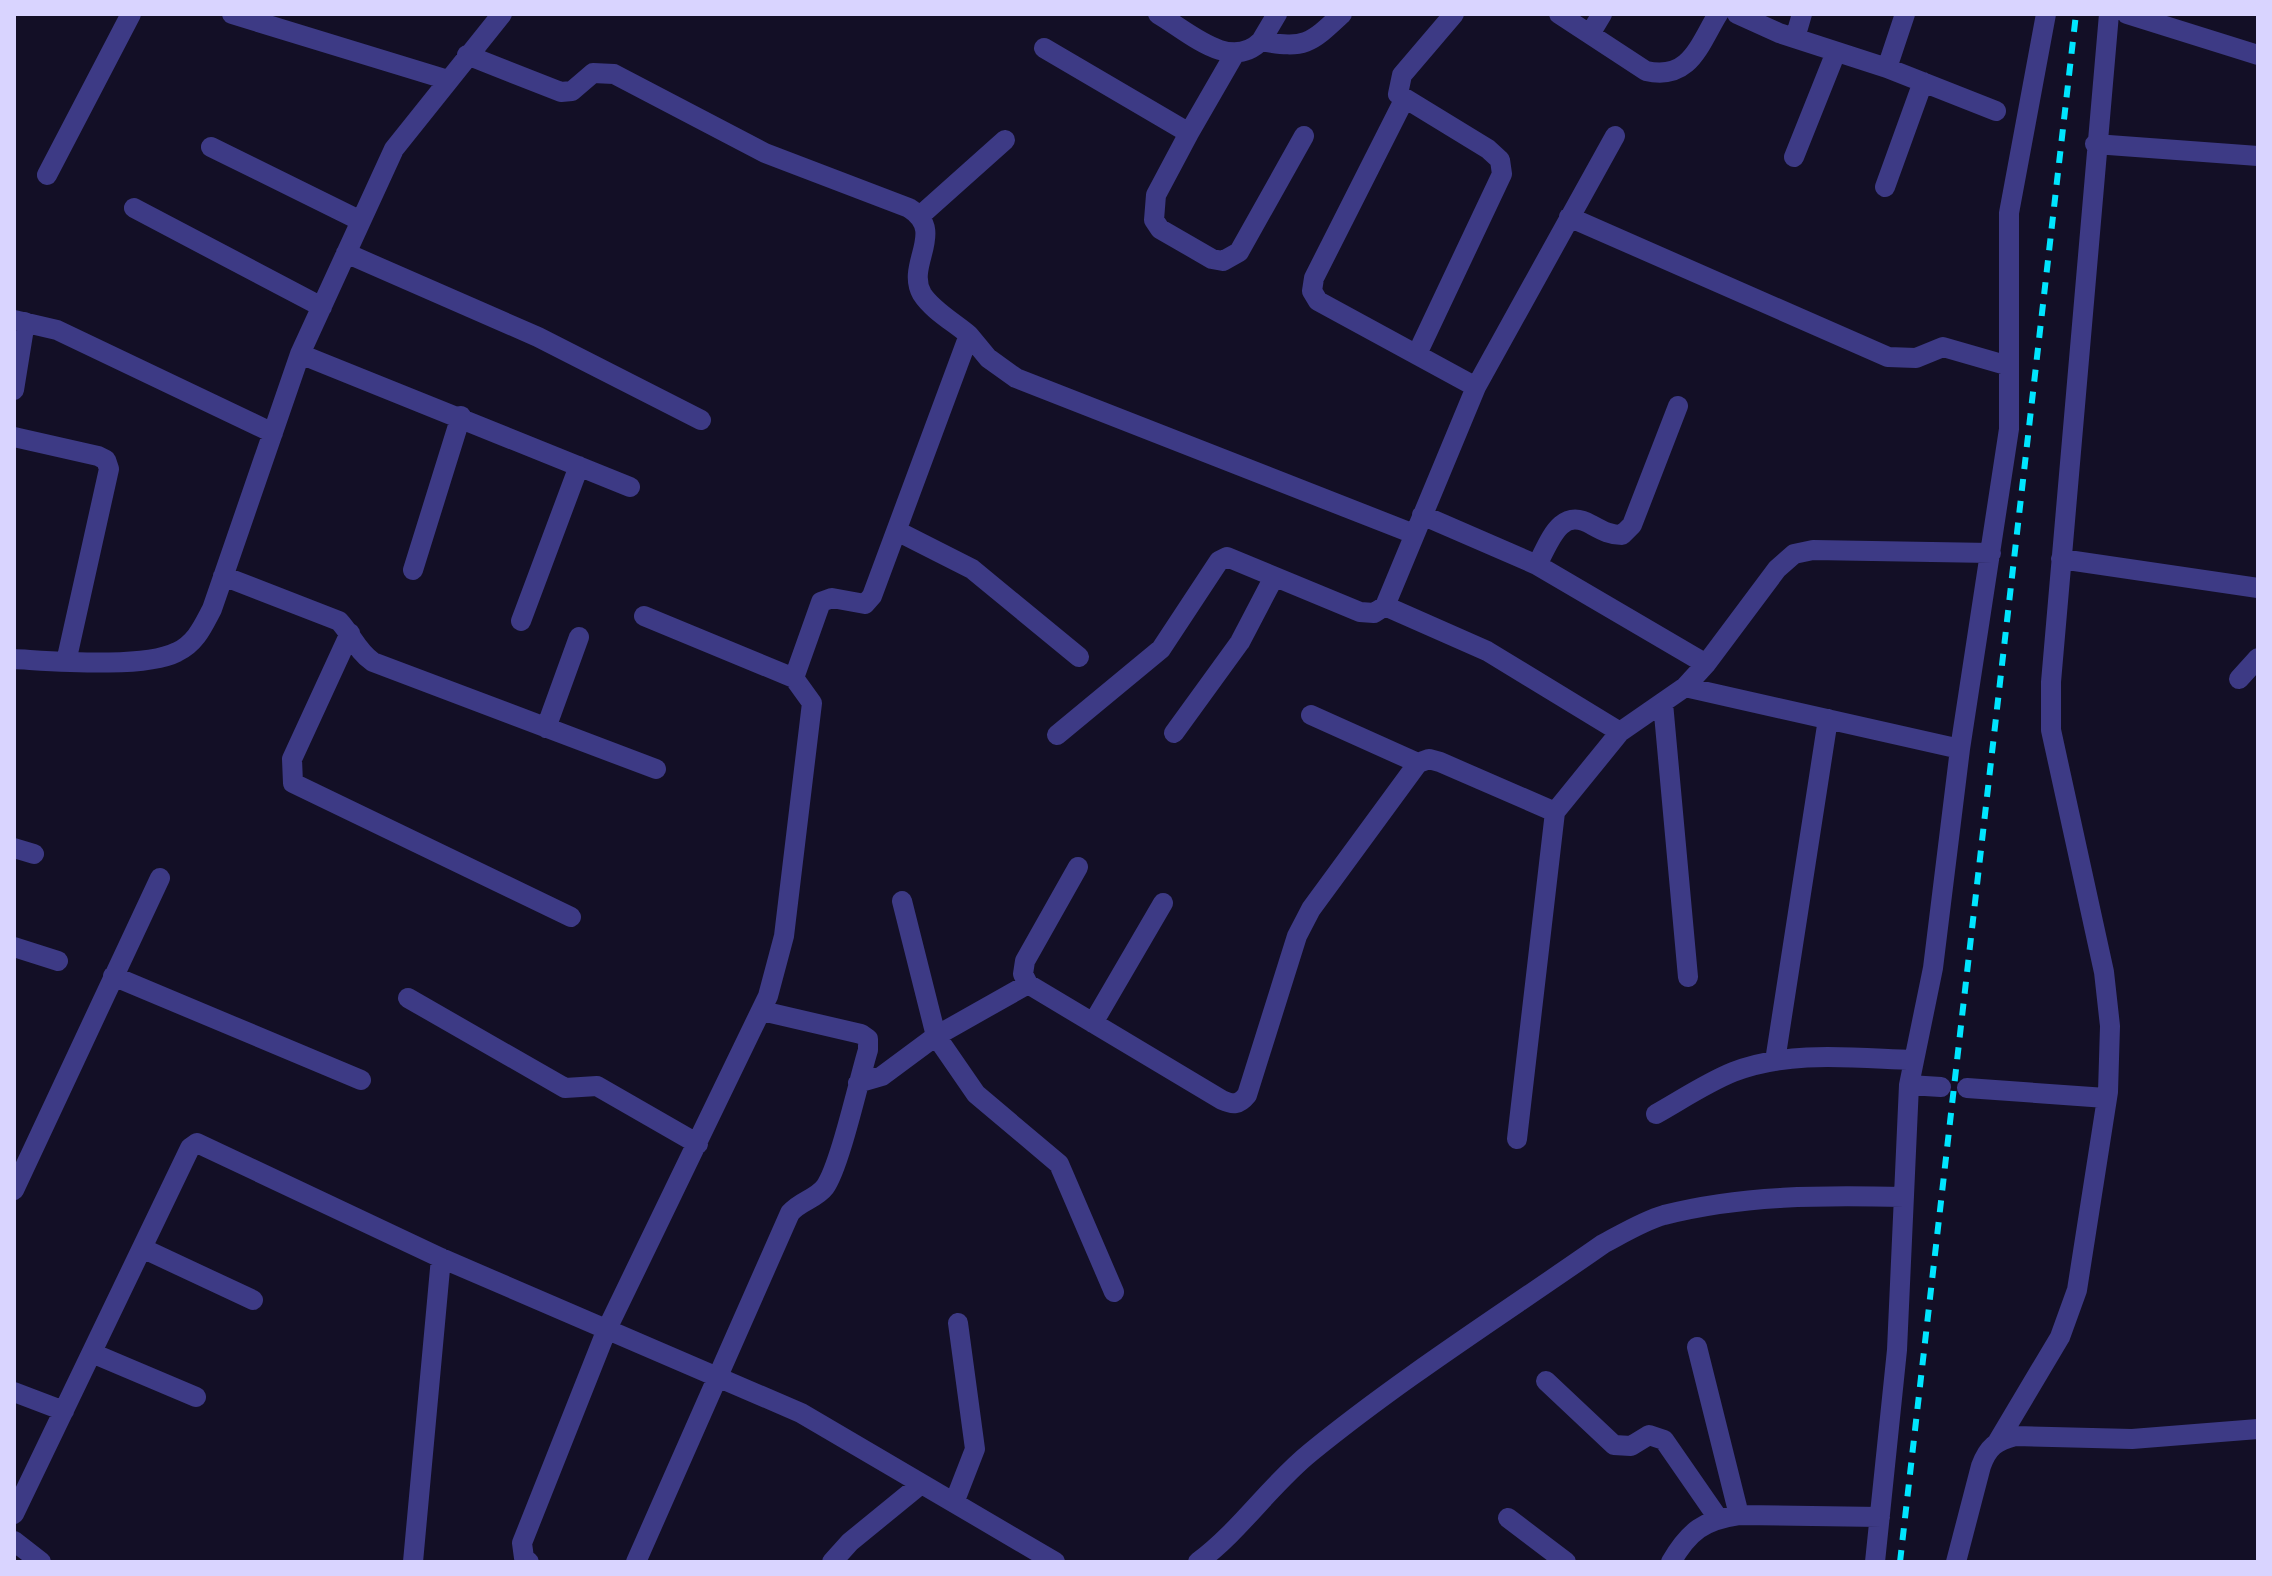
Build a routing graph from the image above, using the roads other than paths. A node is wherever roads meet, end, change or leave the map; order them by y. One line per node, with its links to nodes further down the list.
1 (131, 14): 38 (street)
2 (232, 14): 26 (street)
3 (502, 14): 22 (street)
4 (1158, 14): 23 (street)
5 (1277, 14): 19 (street)
6 (1342, 14): 19 (street)
7 (1454, 14): 28 (street)
8 (1559, 14): 17 (street)
9 (1602, 14): 17 (street)
10 (1718, 14): 17 (street)
11 (1737, 14): 18 (street)
12 (1802, 14): 18 (street)
13 (1905, 14): 25 (street)
14 (2046, 14): 50 (street)
15 (2109, 14): 34 (street)
16 (2127, 14): 24 (street)
17 (1590, 34)
18 (1795, 38): 21 (street)
19 (1261, 41): 23 (street)
20 (1044, 48): 30 (street)
21 (1836, 52): 25 (street); 37 (street)
22 (467, 55): 26 (street); 41 (street)
23 (1234, 55): 30 (street)
24 (2258, 55)
25 (1887, 68): 27 (street)
26 (448, 80): 43 (street)
27 (1923, 82): 29 (street); 39 (street)
28 (1404, 100): 49 (street); 49 (street)
29 (1996, 111)
30 (1189, 133): 31 (street)
31 (1304, 136)
32 (1615, 136): 42 (street)
33 (1005, 140): 41 (street)
34 (2095, 144): 36 (street); 64 (street)
35 (211, 147): 43 (street)
36 (2258, 156)
37 (1794, 157)
38 (47, 175)
39 (1885, 187)
40 (134, 208): 45 (street)
41 (921, 215): 47 (street)
42 (1569, 217): 50 (street); 51 (street)
43 (361, 221): 44 (street)
44 (346, 253): 45 (street); 55 (street)
45 (322, 307): 48 (street)
46 (20, 321): 52 (street); 56 (street)
47 (969, 335): 61 (street); 62 (street)
48 (300, 354): 54 (street); 56 (street)
49 (1417, 354): 51 (street)
50 (2009, 366): 63 (street)
51 (1476, 387): 60 (street)
52 (14, 390)
53 (1678, 406): 65 (street)
54 (461, 416): 58 (street); 66 (street)
55 (701, 420)
56 (273, 433): 67 (street)
57 (14, 437): 78 (street)
58 (579, 466): 59 (street); 72 (street)
59 (630, 487)
60 (1422, 515): 62 (street); 65 (street)
61 (897, 531): 75 (street); 80 (street)
62 (1414, 534): 70 (street)
63 (1991, 553): 79 (street); 90 (street)
64 (2061, 559): 69 (street); 117 (street)
65 (1537, 565): 79 (street)
66 (413, 570)
67 (223, 576): 73 (street); 78 (street)
68 (1274, 577): 70 (street); 88 (street); 89 (street)
69 (2258, 588)
70 (1385, 606): 87 (street)
71 (644, 616): 80 (street)
72 (521, 621)
73 (350, 633): 86 (street); 100 (street)
74 (579, 637): 86 (street)
75 (1079, 657)
76 (2258, 658): 81 (street)
77 (14, 659): 78 (street)
78 (66, 662)
79 (1706, 664): 82 (street)
80 (794, 678): 107 (street)
81 (2239, 679)
82 (1685, 687): 83 (street); 85 (street)
83 (1663, 703): 87 (street); 104 (street)
84 (1311, 715): 91 (street)
85 (1828, 719): 90 (street); 111 (street)
86 (546, 728): 92 (street)
87 (1620, 732): 93 (street)
88 (1174, 733)
89 (1057, 735)
90 (1960, 749): 110 (street)
91 (1418, 763): 93 (street); 108 (street)
92 (656, 769)
93 (1555, 812): 119 (street)
94 (14, 848): 95 (street)
95 (34, 854)
96 (1078, 867): 105 (street)
97 (160, 878): 103 (street)
98 (902, 901): 109 (street)
99 (1163, 903): 108 (street)
100 (571, 917)
101 (14, 947): 102 (street)
102 (58, 961)
103 (113, 976): 112 (street); 121 (street)
104 (1688, 977)
105 (1028, 984): 108 (street); 109 (street)
106 (408, 998): 120 (street)
107 (762, 1011): 113 (street); 120 (street)
108 (1093, 1023)
109 (936, 1036): 113 (street); 125 (street)
110 (1913, 1060): 111 (street); 114 (street)
111 (1775, 1061): 118 (street)
112 (361, 1080)
113 (858, 1083): 131 (street)
114 (1909, 1085): 115 (street); 122 (street)
115 (1941, 1087)
116 (1967, 1088): 117 (street)
117 (2106, 1098): 137 (street)
118 (1656, 1114)
119 (1517, 1139)
120 (698, 1144): 128 (street)
121 (14, 1190)
122 (1904, 1197): 142 (street); 152 (street)
123 (142, 1248): 124 (street); 126 (street); 130 (street)
124 (441, 1258): 128 (street); 147 (street)
125 (1114, 1292)
126 (253, 1300)
127 (958, 1323): 139 (street)
128 (607, 1329): 131 (street); 148 (street)
129 (1697, 1347): 141 (street)
130 (92, 1353): 134 (street); 135 (street)
131 (718, 1376): 138 (street); 149 (street)
132 (1546, 1381): 144 (street)
133 (14, 1392): 135 (street)
134 (196, 1397)
135 (64, 1411): 140 (street)
136 (2258, 1429): 137 (street)
137 (1998, 1441): 156 (street)
138 (921, 1484): 139 (street); 150 (street)
139 (954, 1503): 151 (street)
140 (14, 1514)
141 (1739, 1515): 142 (street); 144 (street)
142 (1880, 1517): 155 (street)
143 (1508, 1518): 153 (street)
144 (1718, 1518): 154 (street)
145 (14, 1541): 146 (street)
146 (41, 1562)
147 (413, 1562)
148 (529, 1562)
149 (636, 1562)
150 (832, 1562)
151 (1055, 1562)
152 (1198, 1562)
153 (1566, 1562)
154 (1671, 1562)
155 (1875, 1562)
156 (1956, 1562)

